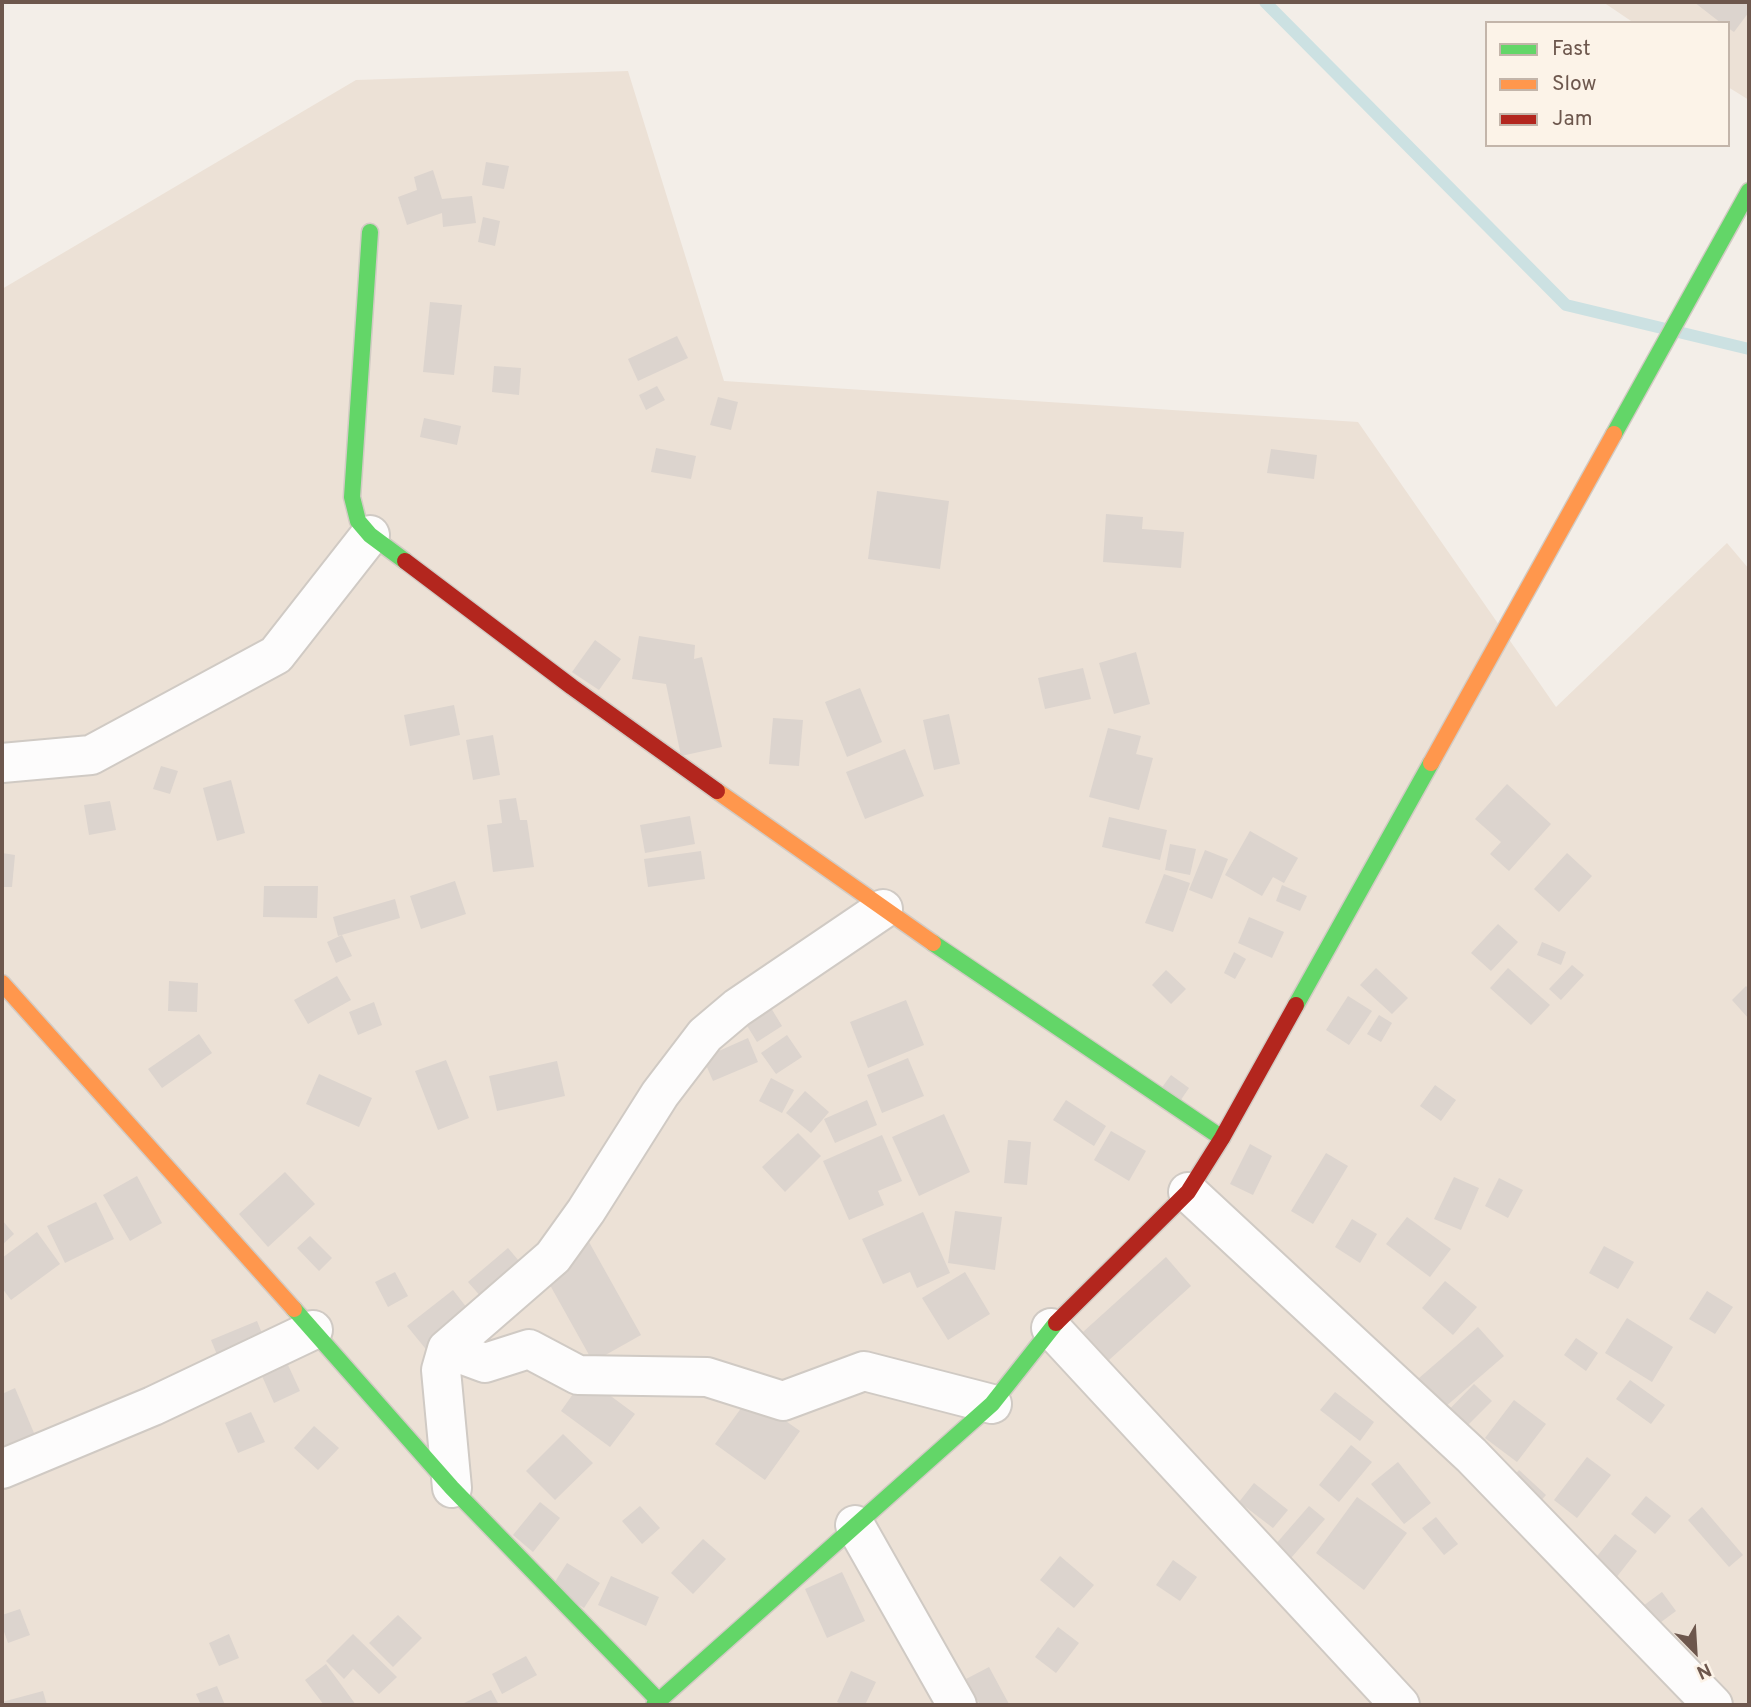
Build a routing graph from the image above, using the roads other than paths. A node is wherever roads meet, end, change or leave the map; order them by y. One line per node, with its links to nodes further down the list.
1 (1749, 191): 7 (street)
2 (370, 232): 3 (street)
3 (370, 535): 4 (street); 5 (street)
4 (2, 763)
5 (883, 909): 7 (street); 11 (street)
6 (7, 999): 10 (street)
7 (1222, 1138): 8 (street)
8 (1188, 1192): 9 (street); 19 (street)
9 (1051, 1328): 12 (street); 18 (street)
10 (313, 1330): 13 (street); 14 (street)
11 (447, 1349): 12 (street); 14 (street)
12 (992, 1404): 15 (street)
13 (2, 1469)
14 (452, 1488): 16 (street)
15 (855, 1525): 16 (street); 17 (street)
16 (656, 1703)
17 (957, 1705)
18 (1400, 1705)
19 (1713, 1705)

